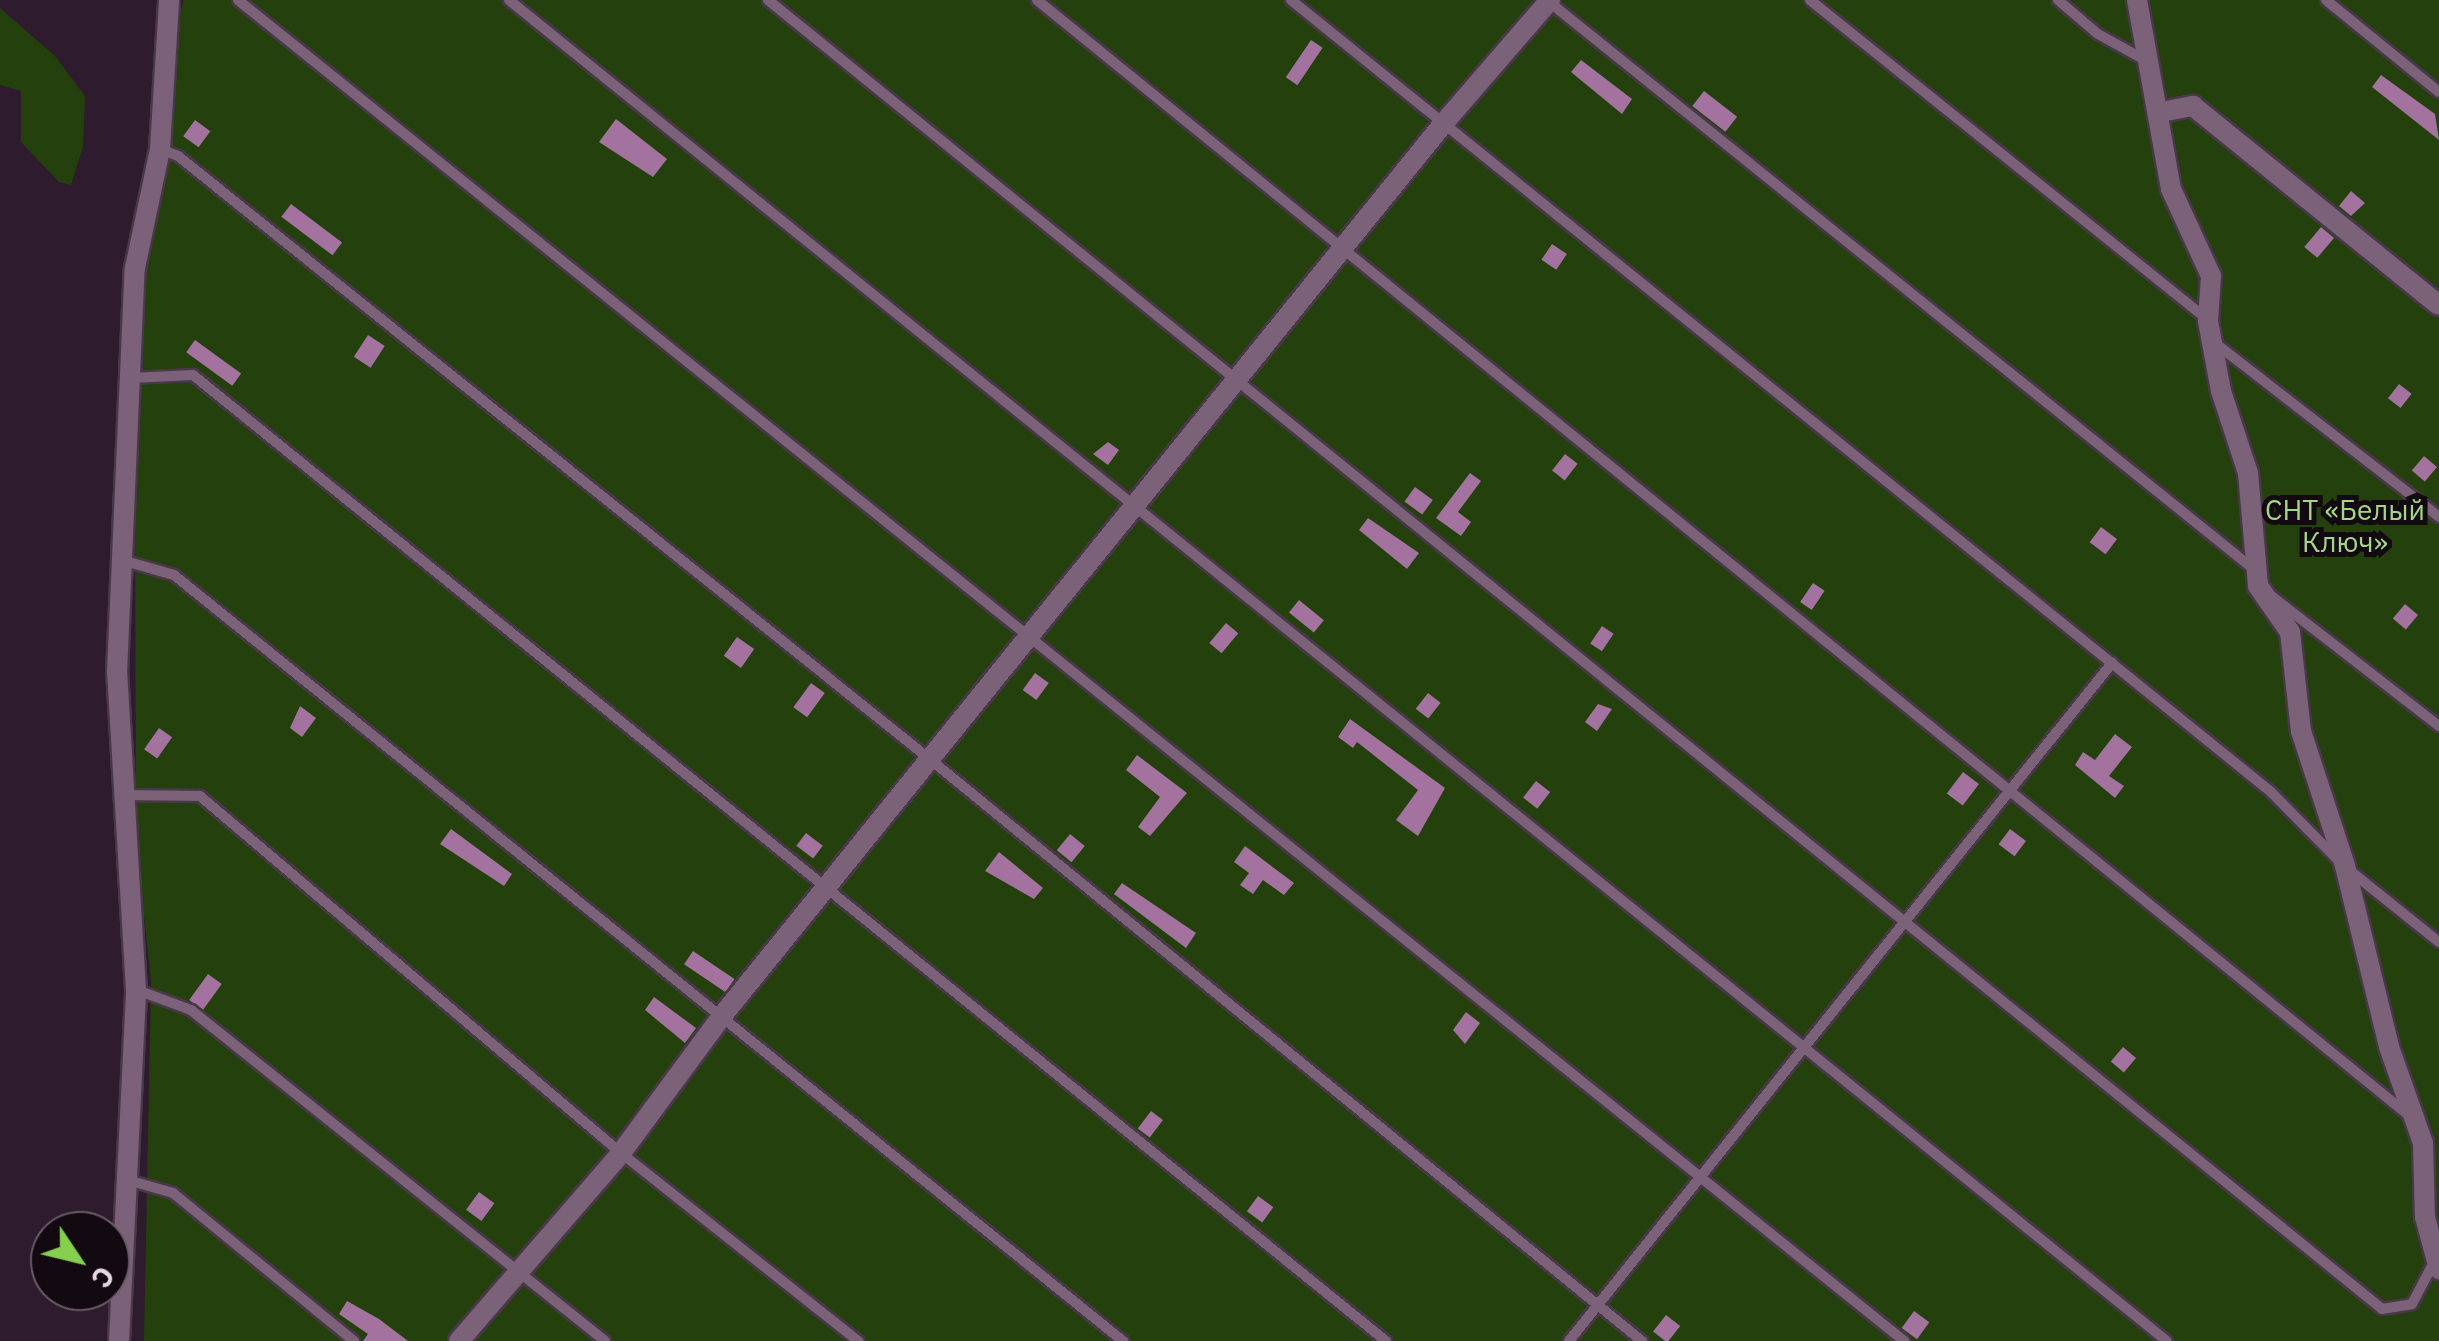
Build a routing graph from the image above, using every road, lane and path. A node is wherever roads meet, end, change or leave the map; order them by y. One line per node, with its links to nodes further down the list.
1 (169, 0): 16 (street)
2 (238, 0): 26 (lane)
3 (509, 0): 22 (lane)
4 (768, 0): 21 (lane)
5 (1037, 0): 17 (lane)
6 (1291, 0): 15 (lane)
7 (1549, 0): 15 (street); 25 (lane)
8 (1810, 0): 19 (lane)
9 (2058, 0): 12 (lane)
10 (2137, 0): 12 (street)
11 (2326, 0): 13 (lane)
12 (2150, 63): 14 (street)
13 (2439, 92)
14 (2161, 112): 18 (street); 19 (street)
15 (1443, 124): 17 (street); 27 (lane)
16 (160, 149): 20 (street); 29 (lane)
17 (1342, 249): 21 (street); 30 (lane)
18 (2439, 304)
19 (2210, 330): 23 (lane); 25 (street)
20 (130, 378): 24 (street); 33 (lane)
21 (1236, 380): 22 (street); 34 (lane)
22 (1137, 510): 26 (street); 38 (lane)
23 (2439, 517)
24 (125, 560): 31 (street); 37 (lane)
25 (2257, 579): 28 (lane); 32 (street)
26 (1034, 635): 29 (street); 42 (lane)
27 (2112, 663): 30 (lane); 32 (lane)
28 (2439, 726)
29 (932, 761): 33 (street); 46 (lane)
30 (2012, 790): 34 (lane); 39 (lane)
31 (126, 795): 36 (street); 41 (lane)
32 (2345, 866): 35 (lane); 39 (street)
33 (827, 890): 37 (street); 53 (lane)
34 (1906, 922): 38 (lane); 44 (lane)
35 (2439, 942)
36 (136, 990): 43 (street); 45 (lane)
37 (722, 1016): 41 (street); 52 (lane)
38 (1806, 1049): 42 (lane); 57 (lane)
39 (2420, 1129): 40 (lane); 44 (street)
40 (2439, 1145)
41 (621, 1154): 45 (street); 51 (lane)
42 (1700, 1177): 46 (lane); 56 (lane)
43 (131, 1181): 47 (street); 48 (lane)
44 (2437, 1262)
45 (516, 1269): 49 (street); 50 (lane)
46 (1598, 1305): 54 (lane); 55 (lane)
47 (118, 1341)
48 (354, 1341)
49 (459, 1341)
50 (605, 1341)
51 (858, 1341)
52 (1123, 1341)
53 (1386, 1341)
54 (1568, 1341)
55 (1642, 1341)
56 (1904, 1341)
57 (2167, 1341)

